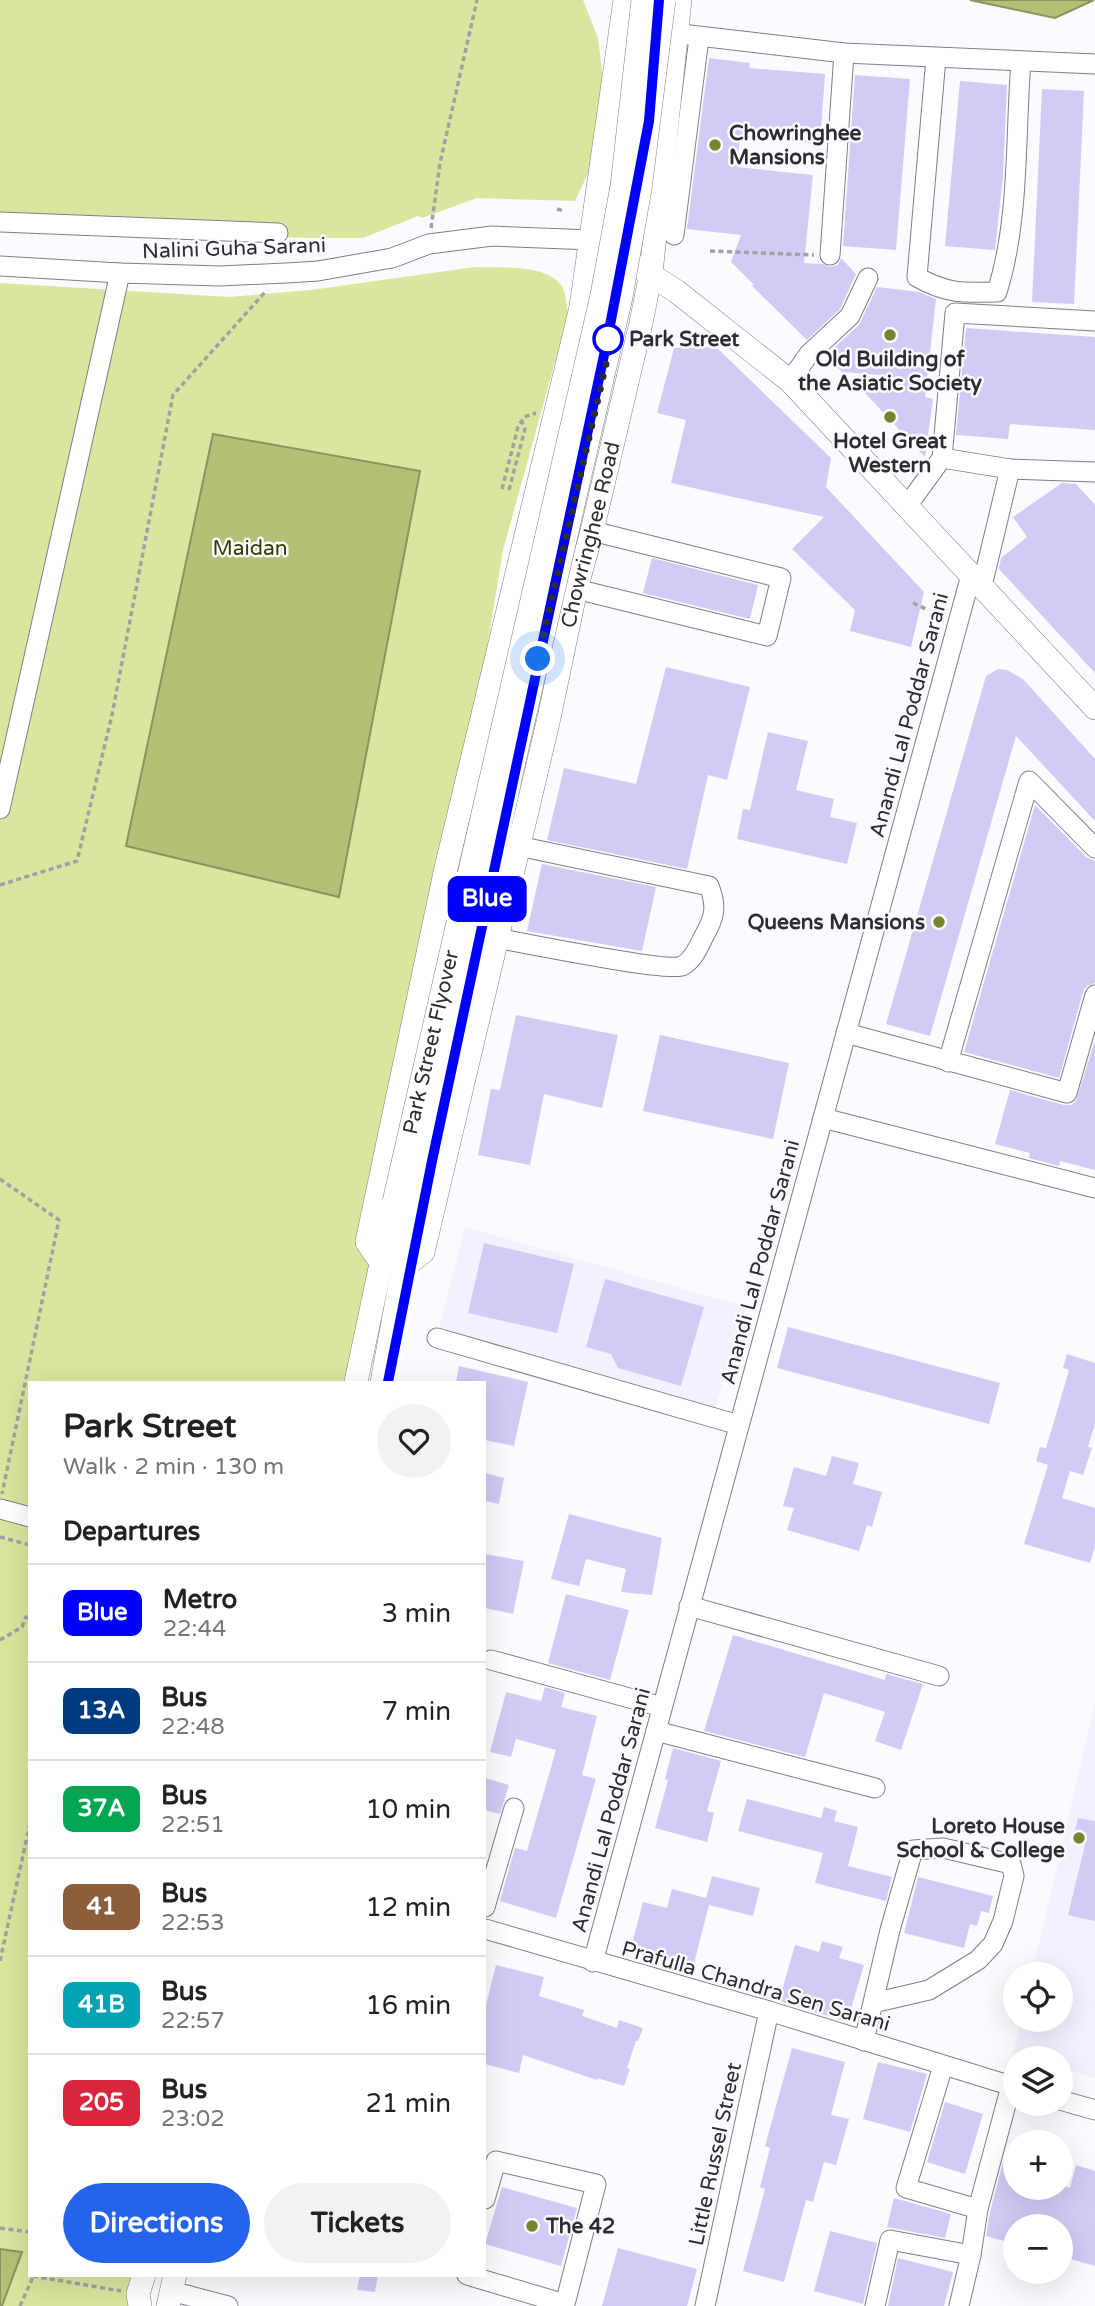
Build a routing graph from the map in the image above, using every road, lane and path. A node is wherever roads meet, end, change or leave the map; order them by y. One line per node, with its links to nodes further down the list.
1 (477, 0): 18 (path)
2 (613, 0): 6 (main road)
3 (643, 0): 55 (main road, Park Street Flyover, bridge)
4 (664, 0): 55 (main road, Park Street Flyover, bridge)
5 (680, 0): 7 (main road, Chowringhee Road)
6 (624, 11): 7 (street); 17 (main road)
7 (688, 36): 8 (street); 16 (street); 23 (main road, Chowringhee Road)
8 (845, 53): 9 (street); 20 (street)
9 (936, 58): 10 (street); 10 (street)
10 (1021, 61): 11 (street)
11 (1095, 64)
12 (557, 209): 13 (path)
13 (564, 211)
14 (0, 222): 15 (street)
15 (278, 233)
16 (674, 235)
17 (592, 240): 18 (street, Nalini Guha Sarani); 23 (main road); 41 (main road)
18 (429, 244): 22 (street, Nalini Guha Sarani)
19 (710, 251): 20 (path)
20 (830, 255)
21 (0, 266): 22 (street, Nalini Guha Sarani)
22 (120, 273): 44 (street)
23 (650, 273): 27 (main road); 36 (main road, Chowringhee Road)
24 (867, 278): 27 (street)
25 (269, 287): 47 (path)
26 (1095, 321): 30 (street)
27 (790, 380): 35 (main road)
28 (531, 415): 29 (path)
29 (522, 422): 33 (path); 34 (path)
30 (942, 458): 31 (street); 35 (street)
31 (1010, 468): 32 (street); 37 (street, Anandi Lal Poddar Sarani)
32 (1095, 472)
33 (502, 489)
34 (509, 490)
35 (907, 506): 37 (main road)
36 (592, 531): 38 (main road, Chowringhee Road); 38 (street)
37 (976, 581): 42 (main road); 50 (street, Anandi Lal Poddar Sarani)
38 (576, 589): 43 (main road, Chowringhee Road)
39 (913, 603): 40 (path)
40 (928, 610)
41 (486, 699): 43 (main road); 56 (main road)
42 (1095, 708)
43 (549, 718): 45 (main road, Chowringhee Road)
44 (0, 809)
45 (527, 848): 48 (main road, Chowringhee Road); 48 (street)
46 (1095, 848): 51 (street)
47 (0, 885)
48 (505, 940): 57 (main road, Chowringhee Road)
49 (1095, 995): 51 (street)
50 (846, 1033): 51 (street); 52 (street, Anandi Lal Poddar Sarani)
51 (948, 1062)
52 (822, 1118): 54 (street); 61 (street, Anandi Lal Poddar Sarani)
53 (0, 1179): 62 (path)
54 (1095, 1188)
55 (404, 1205): 56 (main road, Park Street Flyover); 57 (main road, Park Street Flyover)
56 (380, 1261): 59 (main road)
57 (402, 1268): 60 (main road)
58 (437, 1339): 61 (street)
59 (356, 1381)
60 (382, 1381)
61 (739, 1425): 67 (street, Anandi Lal Poddar Sarani)
62 (0, 1503)
63 (0, 1509): 64 (street)
64 (28, 1516)
65 (0, 1537): 66 (path)
66 (28, 1544)
67 (689, 1606): 71 (street); 72 (street, Anandi Lal Poddar Sarani)
68 (28, 1618): 69 (path)
69 (0, 1640)
70 (491, 1660): 72 (street)
71 (939, 1676)
72 (662, 1707): 73 (street, Anandi Lal Poddar Sarani)
73 (656, 1731): 74 (street); 80 (street, Anandi Lal Poddar Sarani)
74 (875, 1788)
75 (514, 1808): 77 (street)
76 (28, 1832): 79 (path)
77 (486, 1904)
78 (486, 1929): 80 (street, Prafulla Chandra Sen Sarani)
79 (0, 1961)
80 (593, 1962): 82 (street, Prafulla Chandra Sen Sarani)
81 (873, 2003): 81 (street); 83 (street)
82 (769, 2011): 83 (street, Prafulla Chandra Sen Sarani); 101 (street, Little Russel Street)
83 (864, 2042): 84 (street, Prafulla Chandra Sen Sarani)
84 (943, 2066): 85 (street, Prafulla Chandra Sen Sarani); 90 (street)
85 (1003, 2083)
86 (1073, 2104): 87 (street)
87 (1095, 2110)
88 (1004, 2116): 90 (street)
89 (486, 2196): 96 (street)
90 (978, 2209): 93 (street)
91 (0, 2228): 92 (path)
92 (28, 2232)
93 (971, 2256): 102 (street); 103 (street)
94 (33, 2277): 99 (path)
95 (40, 2277): 98 (path)
96 (474, 2277)
97 (171, 2291): 100 (street)
98 (141, 2292)
99 (20, 2306)
100 (228, 2306)
101 (705, 2306)
102 (875, 2306)
103 (959, 2306)

